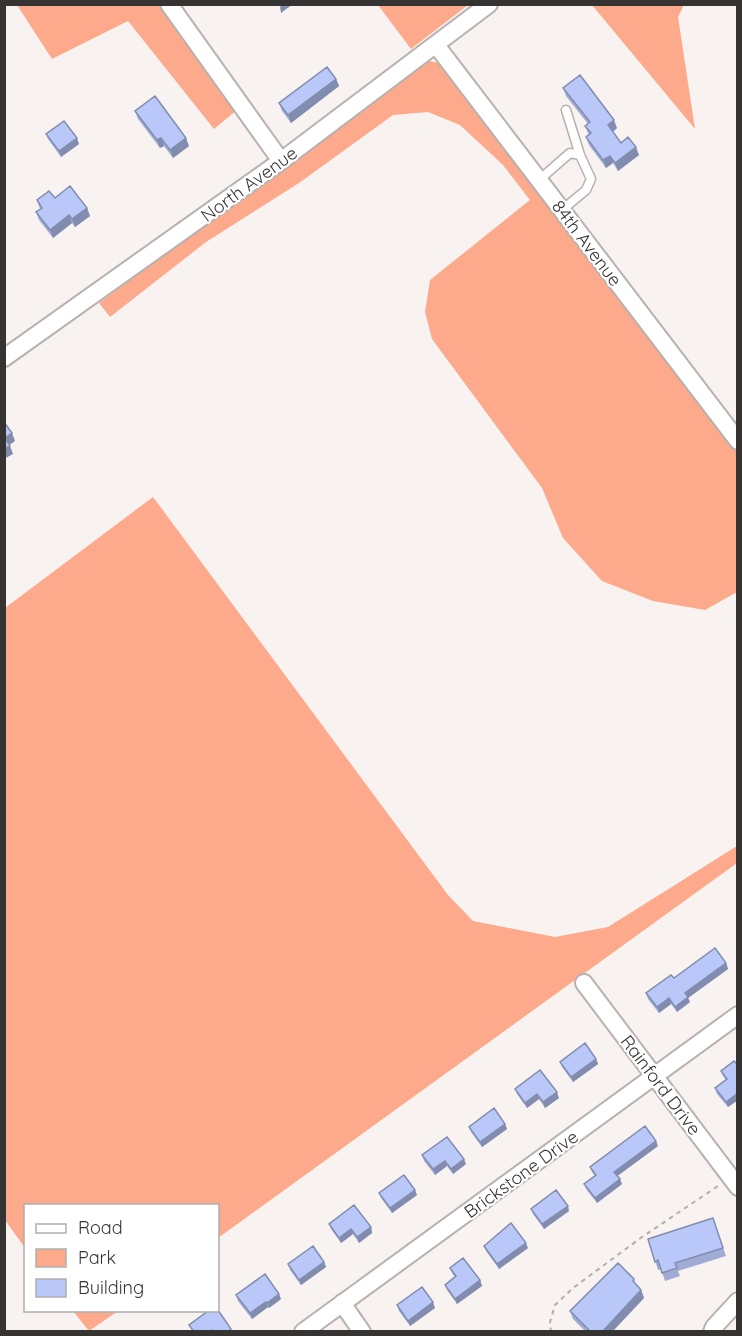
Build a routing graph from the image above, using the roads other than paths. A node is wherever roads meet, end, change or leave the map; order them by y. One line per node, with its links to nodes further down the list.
1 (168, 4): 6 (street)
2 (489, 4): 3 (street, North Avenue)
3 (436, 45): 6 (street, North Avenue); 7 (street, 84th Avenue)
4 (567, 110): 5 (lane)
5 (580, 155): 7 (lane); 8 (lane)
6 (281, 161): 9 (street, North Avenue)
7 (538, 180): 8 (street, 84th Avenue)
8 (562, 210): 10 (street, 84th Avenue)
9 (4, 358)
10 (738, 441)
11 (585, 983): 13 (street, Rainford Drive)
12 (738, 1015): 13 (street, Brickstone Drive)
13 (655, 1076): 14 (street, Rainford Drive); 16 (street, Brickstone Drive)
14 (734, 1182)
15 (738, 1301): 19 (street)
16 (342, 1303): 17 (street, Brickstone Drive); 18 (street)
17 (303, 1332)
18 (362, 1332)
19 (712, 1332)

